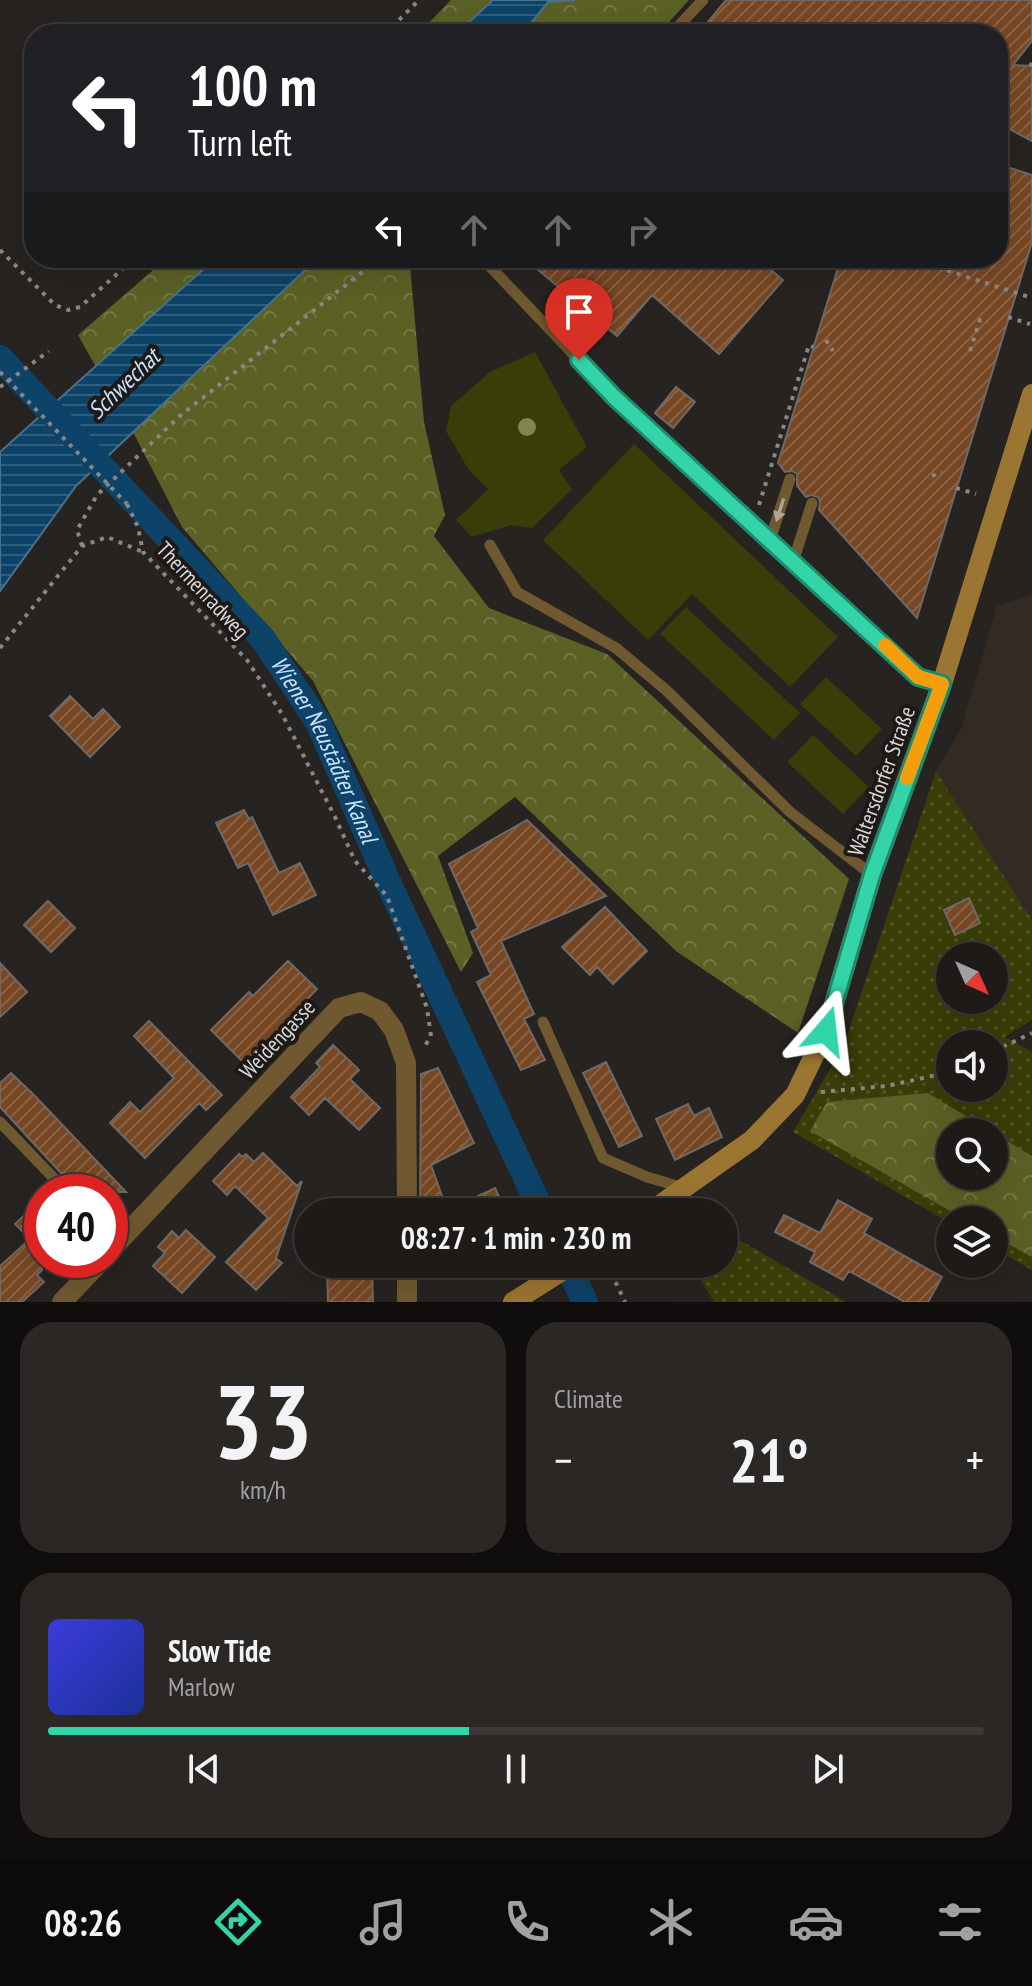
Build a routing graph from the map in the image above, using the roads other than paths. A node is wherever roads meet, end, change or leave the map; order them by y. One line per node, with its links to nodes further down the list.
1 (703, 0): 2 (lane)
2 (680, 24)
3 (491, 268): 7 (lane)
4 (1032, 394): 10 (street, Waltersdorfer Straße)
5 (790, 479): 7 (lane, one-way to 7)
6 (812, 503): 9 (lane)
7 (770, 540): 9 (lane)
8 (490, 545): 11 (lane)
9 (793, 562): 10 (lane)
10 (942, 684): 11 (street, Waltersdorfer Straße)
11 (872, 875): 15 (street, Waltersdorfer Straße)
12 (543, 1022): 15 (lane)
13 (0, 1122): 14 (lane)
14 (50, 1174)
15 (685, 1188): 17 (street, Waltersdorfer Straße)
16 (407, 1198): 18 (street, Weidengasse)
17 (670, 1198)
18 (128, 1227)
19 (85, 1278): 22 (street)
20 (407, 1278): 23 (street)
21 (551, 1278): 24 (street)
22 (62, 1302)
23 (407, 1302)
24 (513, 1302)

